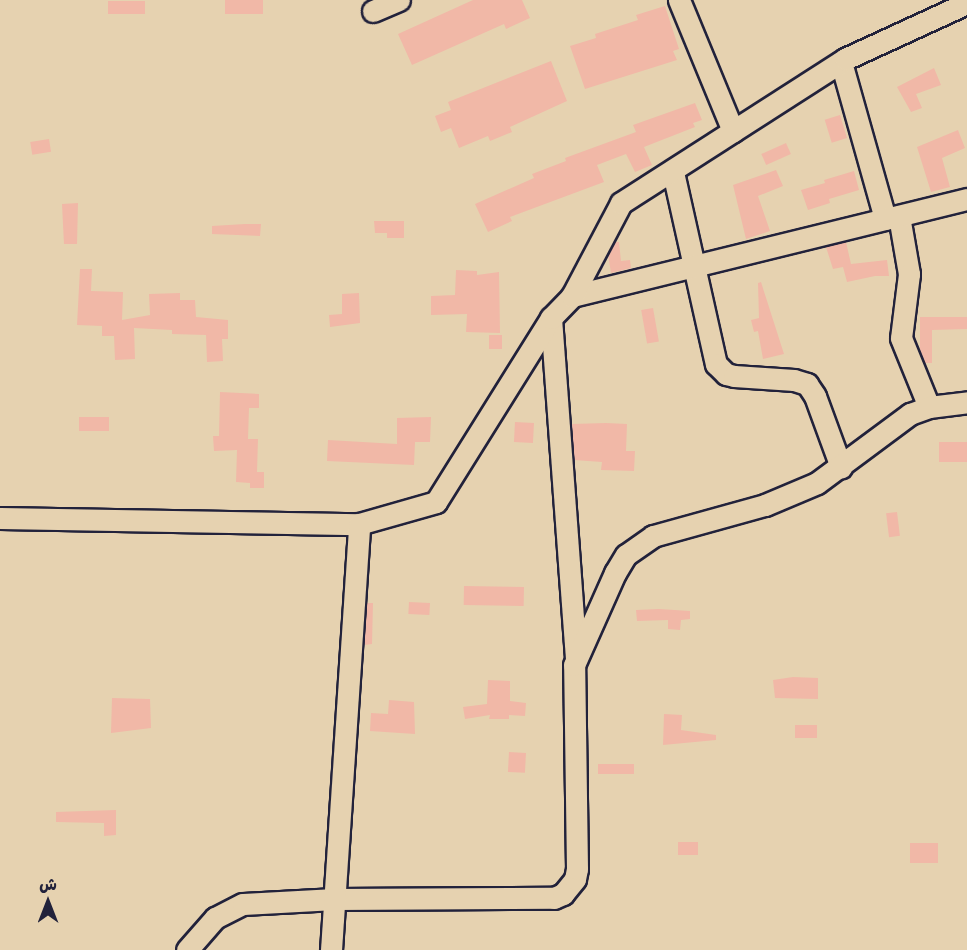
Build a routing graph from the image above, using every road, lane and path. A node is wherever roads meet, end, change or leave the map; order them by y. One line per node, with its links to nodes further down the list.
1 (399, 0): 4 (street)
2 (679, 0): 6 (street)
3 (967, 3): 5 (street)
4 (373, 10)
5 (841, 62): 6 (street); 9 (street)
6 (733, 131): 7 (street)
7 (673, 172): 10 (street); 11 (street)
8 (967, 199): 9 (street)
9 (892, 217): 10 (street); 14 (street)
10 (694, 266): 11 (street); 15 (street)
11 (572, 296): 12 (street)
12 (550, 318): 17 (street); 18 (street)
13 (967, 402): 14 (street)
14 (929, 407): 15 (street)
15 (841, 467): 18 (street)
16 (0, 518): 17 (street)
17 (359, 524): 19 (street)
18 (576, 658): 19 (street)
19 (334, 899): 20 (street); 21 (street)
20 (187, 950)
21 (331, 950)

